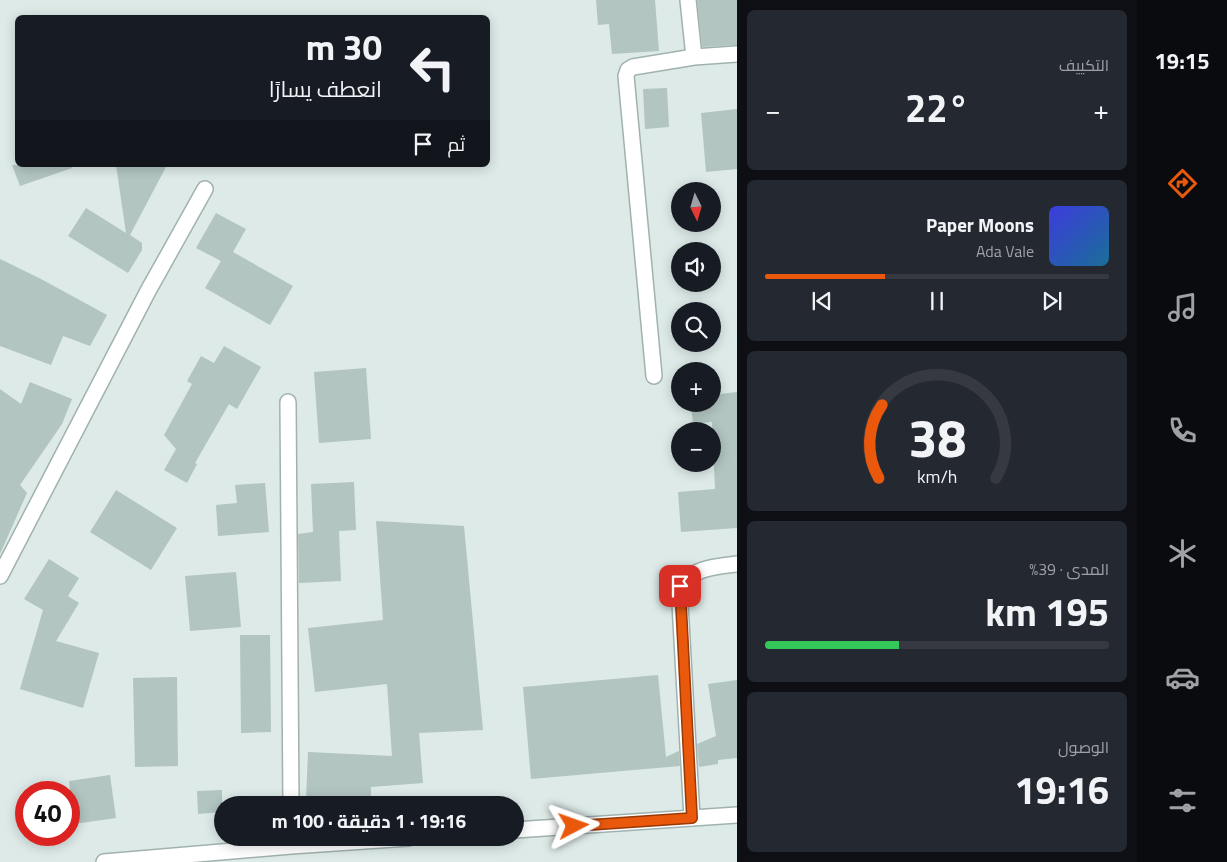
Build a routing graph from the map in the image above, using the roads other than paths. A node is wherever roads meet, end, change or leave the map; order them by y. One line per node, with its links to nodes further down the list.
1 (688, 0): 3 (street)
2 (737, 54): 3 (street)
3 (694, 57): 5 (street)
4 (205, 189): 8 (street)
5 (654, 376)
6 (288, 402): 9 (street)
7 (737, 564): 11 (street)
8 (0, 576)
9 (291, 796)
10 (737, 815): 11 (street)
11 (692, 818): 12 (street)
12 (524, 829)
13 (254, 846): 14 (street)
14 (104, 862)

